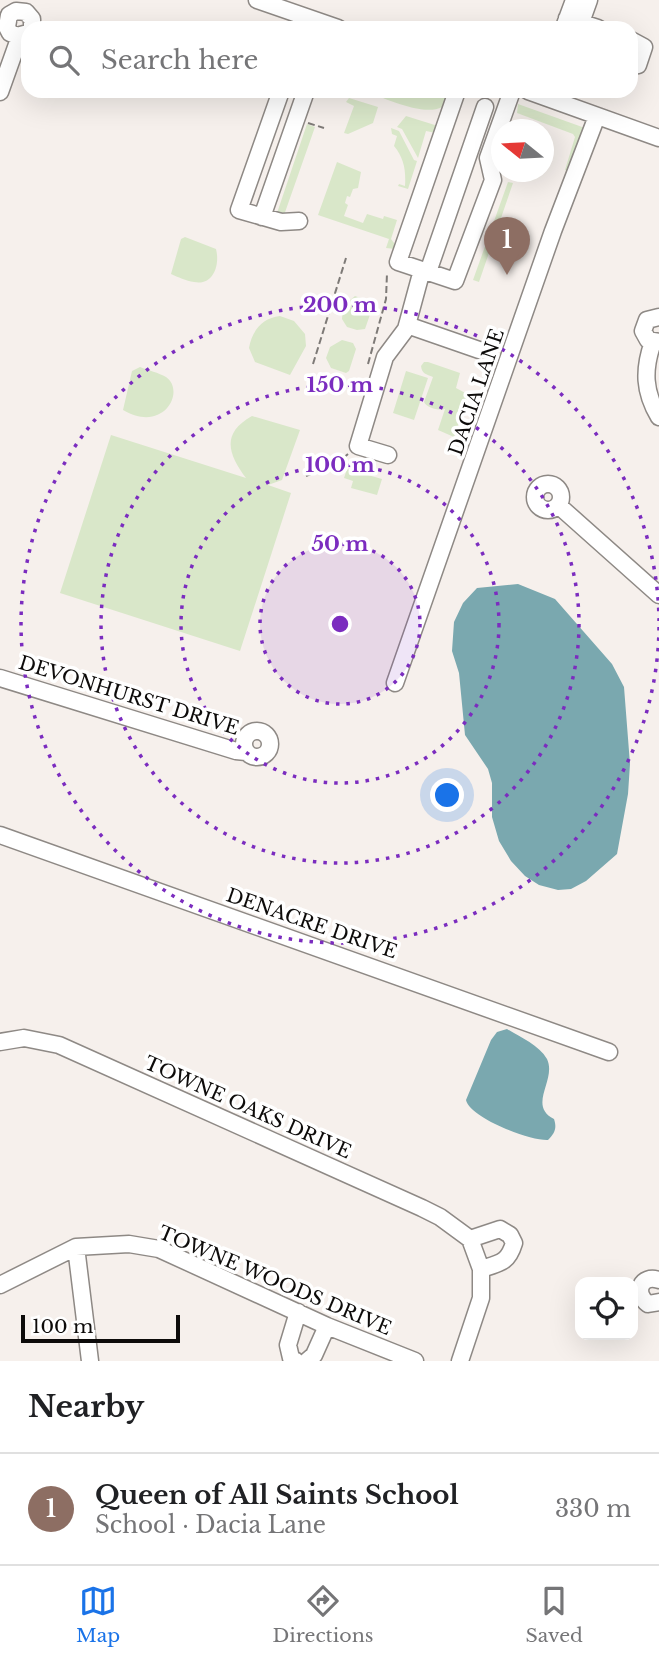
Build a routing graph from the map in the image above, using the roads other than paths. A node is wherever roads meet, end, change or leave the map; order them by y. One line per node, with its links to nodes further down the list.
1 (257, 0): 4 (street)
2 (574, 0): 5 (street)
3 (589, 0): 6 (street)
4 (302, 21)
5 (573, 21)
6 (575, 21)
7 (21, 44): 10 (street)
8 (638, 44): 9 (street)
9 (638, 65)
10 (0, 92)
11 (279, 98): 25 (street)
12 (304, 98): 25 (street)
13 (455, 98): 27 (street)
14 (465, 98): 17 (street)
15 (510, 98): 20 (street)
16 (554, 98): 18 (street)
17 (485, 107): 19 (street); 27 (street)
18 (597, 116): 21 (street); 37 (street, DACIA LANE)
19 (501, 119)
20 (502, 119)
21 (659, 138)
22 (491, 150): 23 (street)
23 (491, 171)
24 (492, 182): 27 (street)
25 (262, 217): 26 (street)
26 (299, 221)
27 (425, 271): 29 (street)
28 (659, 317): 30 (street)
29 (407, 325): 31 (street); 33 (street)
30 (656, 342): 32 (street)
31 (480, 350)
32 (659, 417)
33 (388, 454)
34 (558, 505): 35 (street)
35 (659, 595)
36 (0, 678): 38 (street, DEVONHURST DRIVE)
37 (395, 683)
38 (246, 752)
39 (0, 835): 41 (street, DENACRE DRIVE)
40 (0, 1042): 42 (street, TOWNE OAKS DRIVE)
41 (609, 1052)
42 (470, 1238): 44 (street); 44 (street)
43 (76, 1247): 46 (street, TOWNE WOODS DRIVE); 48 (street, TOWNE WOODS DRIVE); 50 (street)
44 (481, 1269): 54 (street)
45 (659, 1280): 47 (street)
46 (0, 1285)
47 (659, 1302)
48 (298, 1312): 49 (street, TOWNE WOODS DRIVE); 51 (street)
49 (327, 1326): 52 (street); 53 (street, TOWNE WOODS DRIVE)
50 (90, 1361)
51 (296, 1361)
52 (307, 1361)
53 (415, 1361)
54 (460, 1361)

